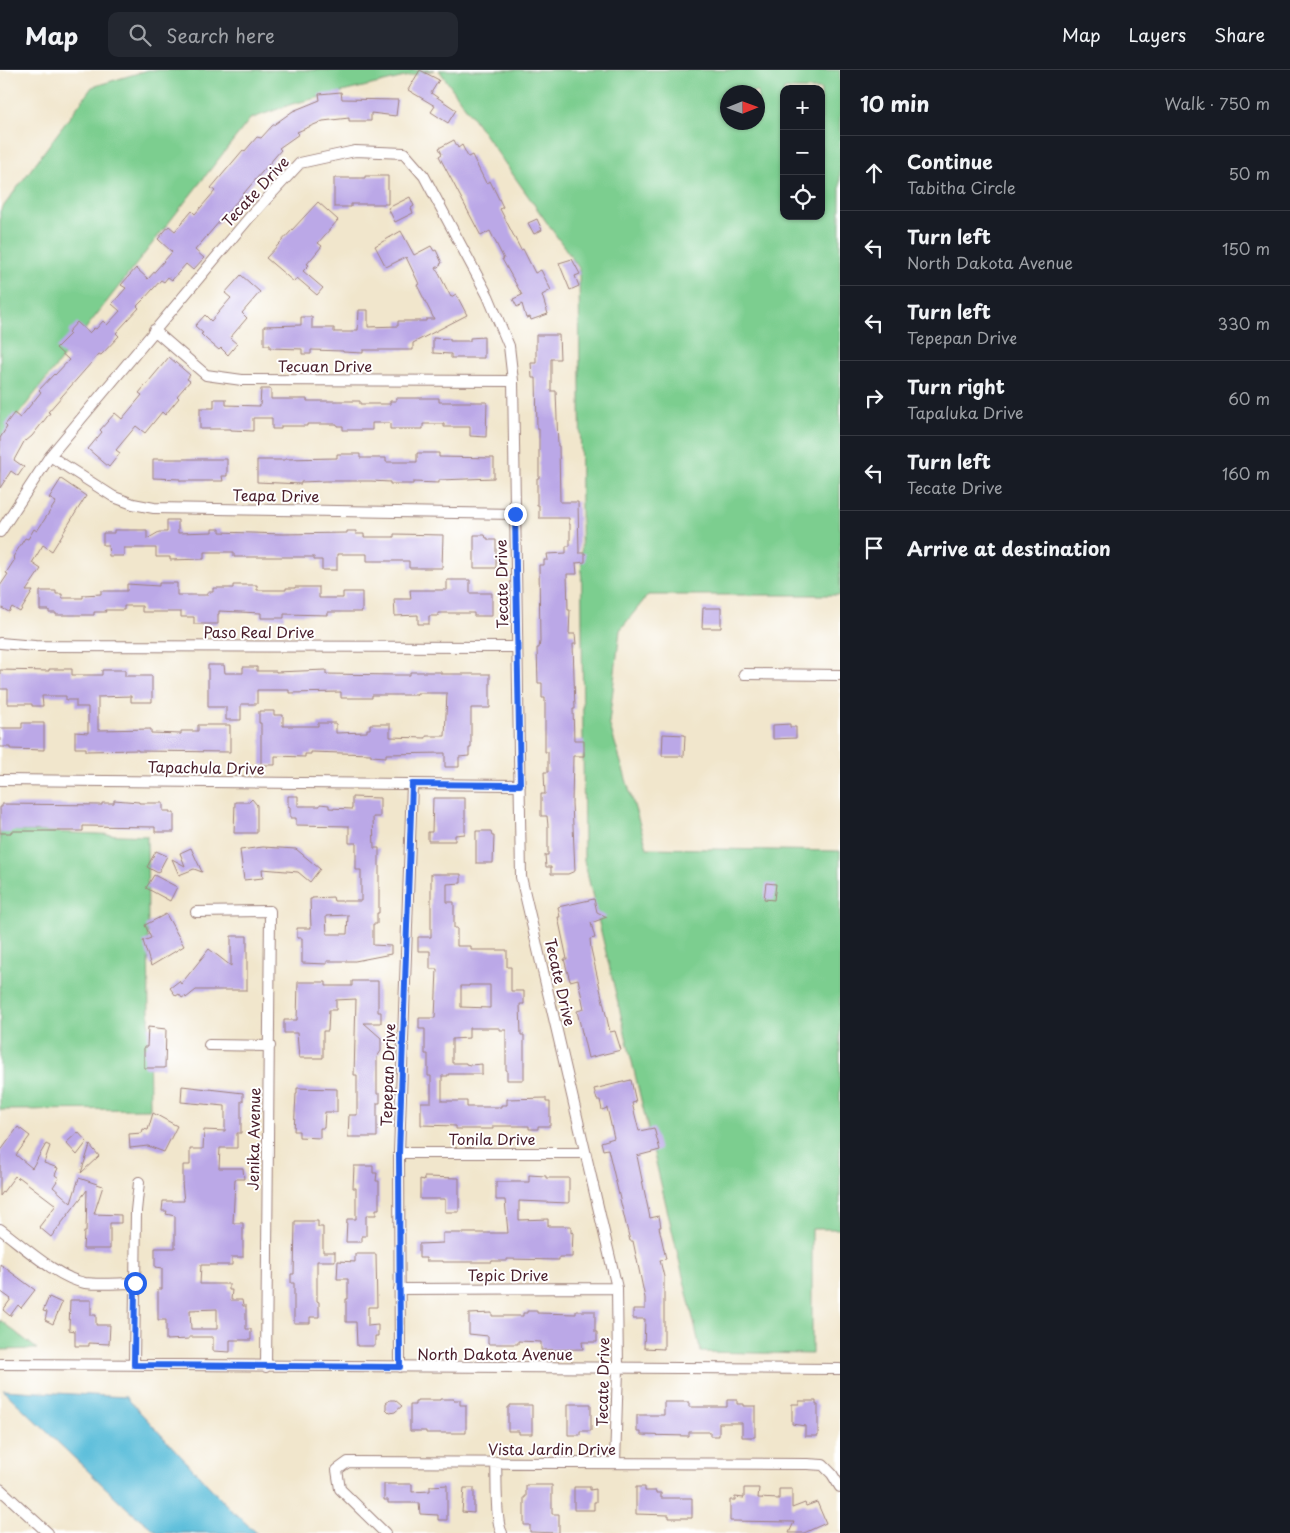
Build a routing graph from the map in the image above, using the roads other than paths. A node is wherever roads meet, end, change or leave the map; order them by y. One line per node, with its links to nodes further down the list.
1 (154, 330): 2 (street, Tecuan Drive); 2 (street, Tecate Drive); 3 (street, Tecate Drive)
2 (512, 381): 4 (street, Tecate Drive)
3 (50, 456): 4 (street, Teapa Drive); 5 (street, Tecate Drive)
4 (515, 514): 7 (street, Tecate Drive)
5 (0, 532)
6 (0, 643): 7 (street, Paso Real Drive)
7 (517, 647): 12 (street, Tecate Drive)
8 (744, 674): 9 (street)
9 (840, 675)
10 (0, 780): 11 (street, Tapachula Drive)
11 (412, 784): 12 (street, Tapachula Drive); 17 (street, Tepepan Drive)
12 (520, 785): 16 (street, Tecate Drive)
13 (196, 912): 15 (street, Jenika Avenue)
14 (209, 1045): 15 (street)
15 (270, 1046): 25 (street, Jenika Avenue)
16 (585, 1153): 17 (street, Tonila Drive); 21 (street, Tecate Drive)
17 (399, 1154): 22 (street, Tepepan Drive)
18 (139, 1182): 20 (street)
19 (0, 1229): 20 (street)
20 (135, 1283): 24 (street)
21 (617, 1288): 22 (street, Tepic Drive); 27 (street, Tecate Drive)
22 (399, 1289): 26 (street, Tepepan Drive)
23 (0, 1364): 24 (street, North Dakota Avenue)
24 (134, 1365): 25 (street, North Dakota Avenue)
25 (266, 1366): 26 (street, North Dakota Avenue)
26 (400, 1367): 27 (street, North Dakota Avenue)
27 (618, 1369): 28 (street, North Dakota Avenue); 30 (street, Tecate Drive)
28 (840, 1369)
29 (496, 1462): 30 (street, Vista Jardin Drive); 34 (street, Vista Jardin Drive); 35 (street)
30 (615, 1463): 31 (street, Vista Jardin Drive)
31 (840, 1487)
32 (0, 1489): 33 (street)
33 (48, 1533)
34 (385, 1533)
35 (502, 1533)

